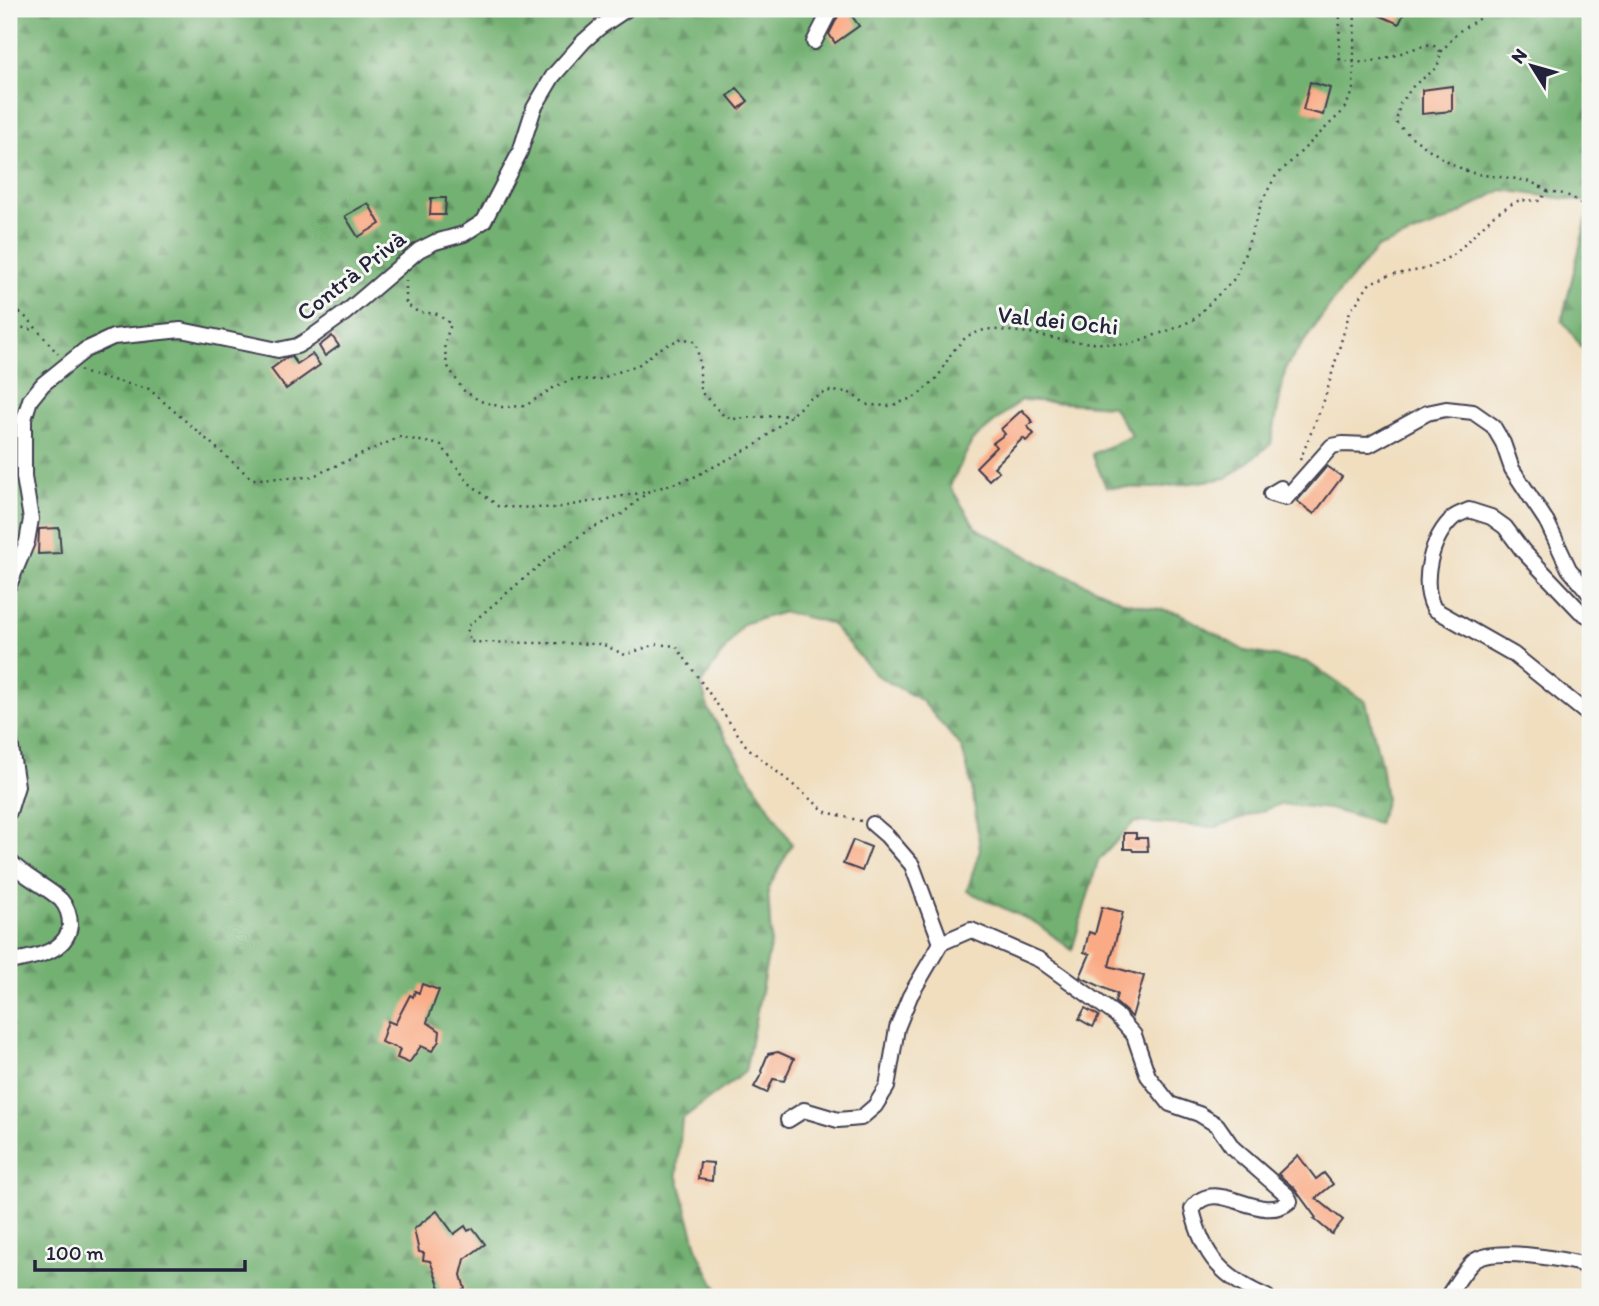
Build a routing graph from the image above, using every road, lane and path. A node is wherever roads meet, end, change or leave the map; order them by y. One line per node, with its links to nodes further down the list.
1 (627, 9): 11 (street, Contrà Privà)
2 (831, 9): 6 (street)
3 (1339, 9): 8 (path)
4 (1354, 9): 8 (path, Val dei Ochi)
5 (1482, 9): 7 (path)
6 (814, 42)
7 (1441, 52): 8 (path); 9 (path)
8 (1353, 64): 16 (path, Val dei Ochi)
9 (1547, 191): 10 (path); 17 (path)
10 (1590, 220)
11 (411, 255): 15 (street, Contrà Privà); 16 (path)
12 (9, 303): 14 (path)
13 (9, 328): 14 (path)
14 (37, 330): 15 (path)
15 (67, 363): 19 (path, Val dei Ochi); 20 (street, Contrà Privà)
16 (791, 415): 19 (path, Val dei Ochi)
17 (1296, 469)
18 (1281, 488): 21 (street)
19 (649, 491): 26 (path)
20 (9, 586)
21 (1590, 594)
22 (1590, 617): 23 (street)
23 (1590, 716)
24 (9, 735): 25 (street)
25 (9, 812)
26 (873, 824): 28 (street)
27 (9, 860): 29 (street)
28 (941, 943): 30 (street); 32 (street)
29 (9, 962)
30 (788, 1120)
31 (1590, 1266): 33 (street)
32 (1267, 1297)
33 (1447, 1297)

